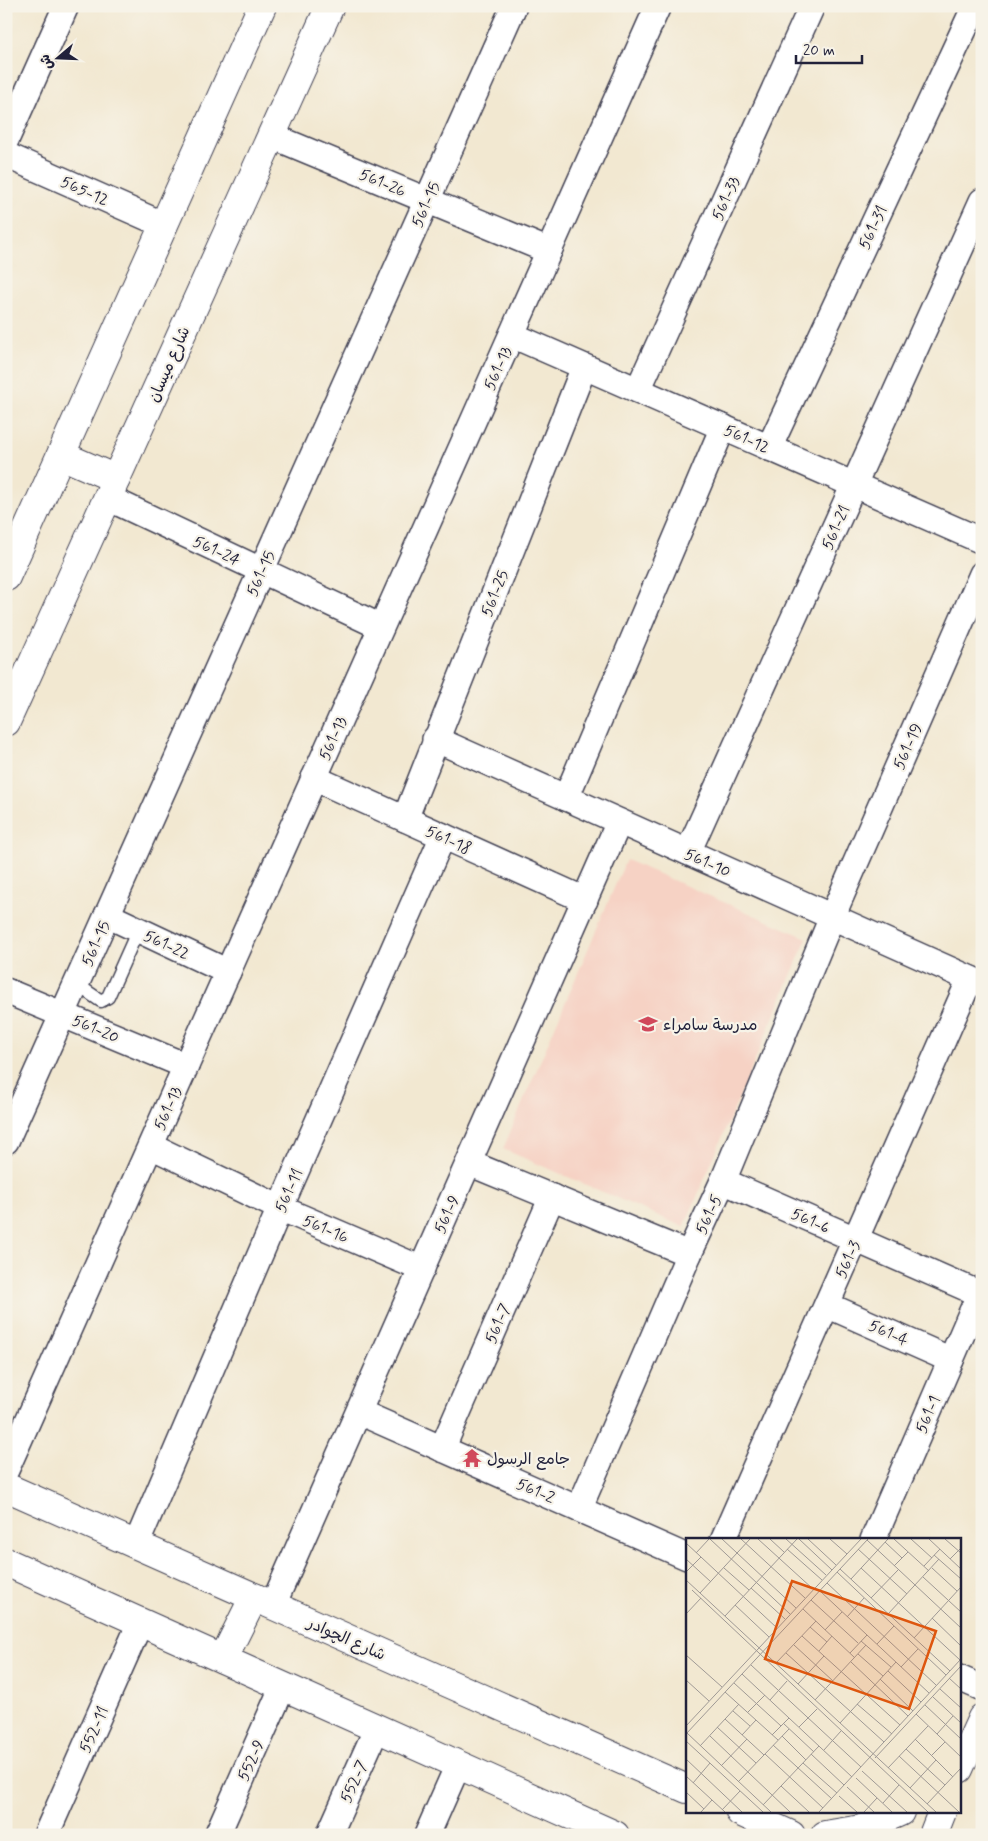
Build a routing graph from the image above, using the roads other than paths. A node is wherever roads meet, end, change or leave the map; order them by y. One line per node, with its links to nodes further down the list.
1 (66, 6): 9 (street)
2 (262, 6): 13 (main road)
3 (330, 6): 8 (main road, شارع ميسان)
4 (514, 6): 11 (street, 561-15)
5 (658, 6): 14 (street, 561-13)
6 (812, 6): 17 (street, 561-33)
7 (975, 6): 19 (street, 561-31)
8 (272, 136): 11 (street, 561-26); 22 (main road, شارع ميسان)
9 (6, 140)
10 (6, 155): 13 (street, 565-12)
11 (427, 200): 14 (street, 561-26); 24 (street, 561-15)
12 (982, 202): 21 (street, 561-21)
13 (164, 225): 20 (main road)
14 (549, 251): 15 (street, 561-13)
15 (512, 335): 16 (street, 561-12); 27 (street, 561-13)
16 (584, 367): 17 (street, 561-12); 29 (street, 561-25)
17 (638, 390): 18 (street, 561-12)
18 (723, 427): 19 (street, 561-12); 31 (street)
19 (769, 448): 21 (street, 561-12)
20 (60, 456): 22 (main road); 26 (main road)
21 (854, 485): 23 (street, 561-12); 35 (street, 561-21)
22 (112, 488): 24 (street, 561-24); 28 (main road, شارع ميسان)
23 (982, 541)
24 (261, 571): 27 (street, 561-24); 37 (street, 561-15)
25 (982, 574): 38 (street, 561-19)
26 (6, 576)
27 (382, 628): 30 (street, 561-13)
28 (6, 722)
29 (435, 739): 31 (street, 561-10); 32 (street, 561-25)
30 (314, 778): 32 (street, 561-18); 40 (street, 561-13)
31 (566, 798): 33 (street, 561-10)
32 (404, 819): 34 (street, 561-18)
33 (619, 822): 35 (street, 561-10); 36 (street, 561-9)
34 (443, 836): 36 (street, 561-18); 51 (street, 561-11)
35 (688, 852): 38 (street, 561-10)
36 (585, 900): 48 (street, 561-9)
37 (107, 915): 39 (street, 561-22); 42 (street, 561-15)
38 (832, 917): 41 (street, 561-10); 49 (street, 561-5)
39 (138, 930): 40 (street, 561-22); 42 (lane)
40 (228, 972): 45 (street, 561-13)
41 (976, 981): 52 (street, 561-3)
42 (76, 984): 44 (street, 561-15)
43 (6, 991): 44 (street, 561-20)
44 (63, 1013): 45 (street, 561-20); 46 (street, 561-15)
45 (186, 1066): 47 (street, 561-13)
46 (6, 1141)
47 (150, 1146): 51 (street, 561-16); 60 (street, 561-13)
48 (468, 1163): 50 (street); 54 (street, 561-9)
49 (723, 1181): 52 (street, 561-6); 53 (street, 561-5)
50 (552, 1197): 53 (street); 59 (street, 561-7)
51 (280, 1208): 54 (street, 561-16); 65 (street, 561-11)
52 (856, 1240): 55 (street, 561-6); 56 (street, 561-3)
53 (689, 1254): 62 (street, 561-5)
54 (422, 1269): 58 (street, 561-9)
55 (981, 1292): 57 (street, 561-1)
56 (827, 1304): 57 (street, 561-4); 63 (street, 561-3)
57 (951, 1360): 64 (street, 561-1)
58 (359, 1412): 59 (street, 561-2); 68 (street, 561-9)
59 (442, 1449): 62 (street, 561-2)
60 (6, 1470)
61 (6, 1487): 65 (main road, شارع الچوادر)
62 (579, 1509): 66 (street, 561-2)
63 (725, 1538)
64 (874, 1538)
65 (136, 1544): 68 (main road, شارع الچوادر)
66 (686, 1557)
67 (6, 1562): 69 (main road)
68 (264, 1601): 70 (main road); 78 (main road, شارع الچوادر)
69 (140, 1622): 70 (main road); 83 (street, 552-11)
70 (223, 1659): 72 (main road)
71 (960, 1678): 73 (street)
72 (283, 1686): 75 (main road); 84 (street, 552-9)
73 (982, 1688)
74 (982, 1718): 77 (main road)
75 (377, 1728): 76 (main road); 85 (street, 552-7)
76 (458, 1765): 82 (main road); 86 (street)
77 (960, 1767)
78 (686, 1789)
79 (744, 1814): 87 (main road)
80 (895, 1814): 88 (main road)
81 (941, 1814): 89 (main road)
82 (600, 1832)
83 (46, 1835)
84 (217, 1835)
85 (330, 1835)
86 (427, 1835)
87 (791, 1835)
88 (825, 1835)
89 (933, 1835)

